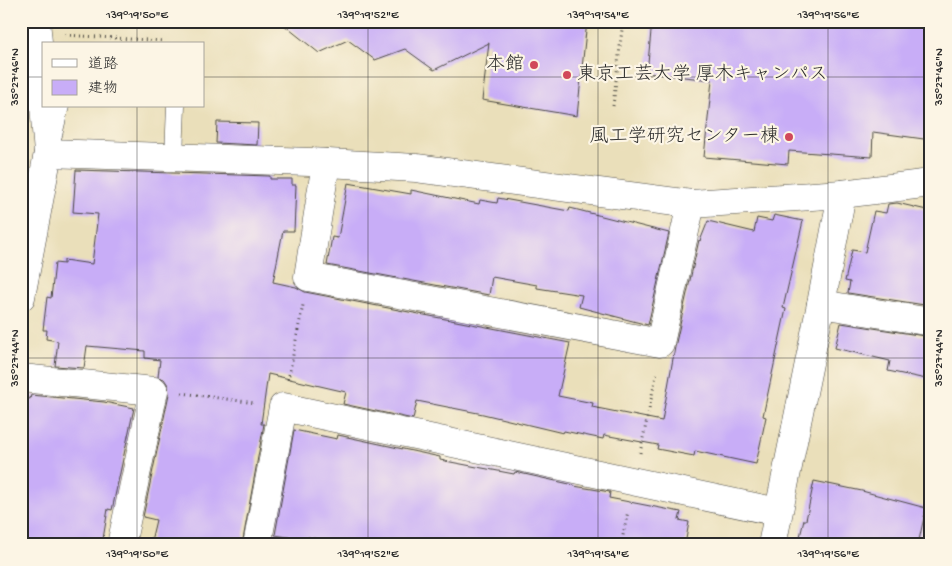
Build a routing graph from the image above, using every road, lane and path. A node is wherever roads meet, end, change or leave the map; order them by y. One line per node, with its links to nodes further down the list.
1 (623, 21): 5 (path)
2 (37, 27): 3 (path); 4 (street)
3 (164, 41)
4 (42, 83)
5 (613, 106)
6 (44, 108): 9 (street)
7 (59, 108): 9 (lane)
8 (176, 108): 10 (lane)
9 (48, 153): 10 (street); 16 (street)
10 (174, 156): 11 (street)
11 (326, 163): 14 (street); 15 (street)
12 (931, 182): 13 (street)
13 (842, 194): 14 (street); 17 (street)
14 (691, 204): 19 (street)
15 (308, 278): 19 (street); 22 (path)
16 (21, 297)
17 (821, 304): 18 (street); 24 (street)
18 (931, 322)
19 (660, 343): 23 (path)
20 (21, 378): 21 (street)
21 (154, 390): 22 (path); 25 (street)
22 (283, 407): 23 (street); 26 (street)
23 (634, 482): 24 (street); 27 (path)
24 (778, 512): 28 (street)
25 (121, 545)
26 (257, 545)
27 (622, 545)
28 (772, 545)

